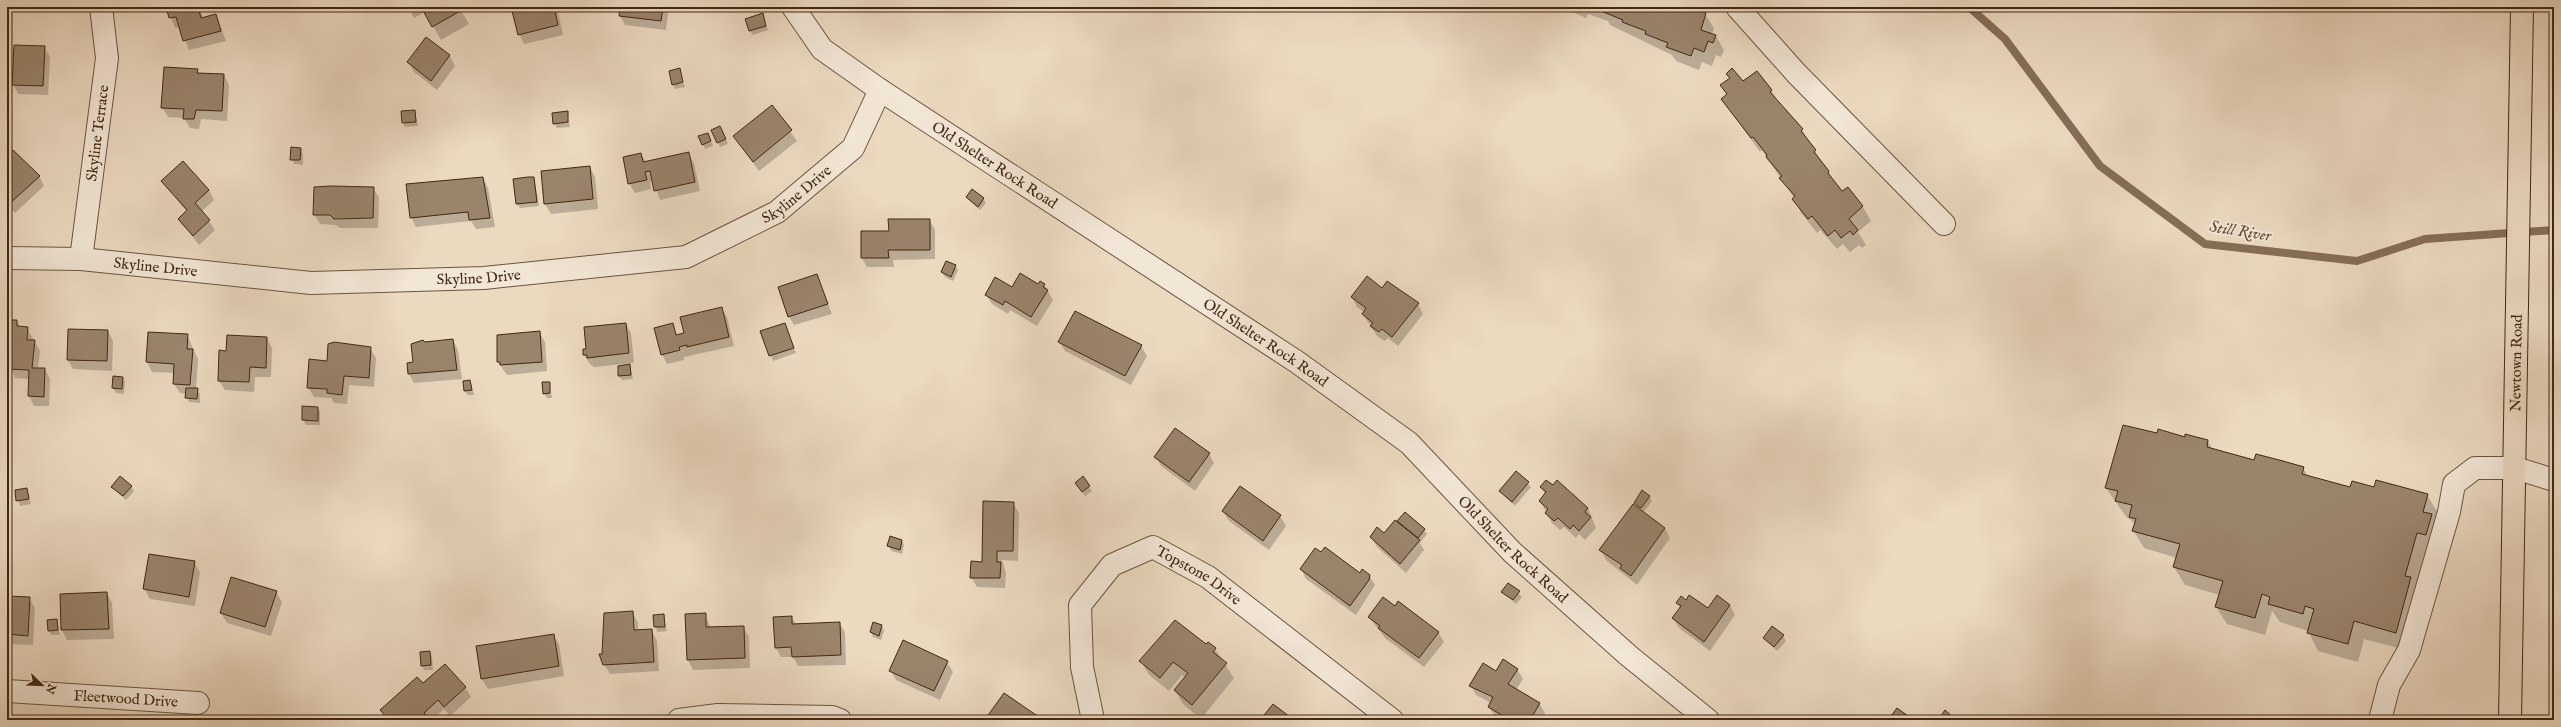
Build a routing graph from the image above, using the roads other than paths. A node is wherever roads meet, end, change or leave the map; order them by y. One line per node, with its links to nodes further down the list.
1 (101, 7): 8 (street, Skyline Terrace)
2 (793, 7): 5 (street, Old Shelter Rock Road)
3 (1737, 7): 6 (street)
4 (2522, 7): 9 (main road, Newtown Road)
5 (880, 90): 8 (street, Skyline Drive); 17 (street, Old Shelter Rock Road)
6 (1944, 224)
7 (7, 258): 8 (street, Skyline Drive)
8 (81, 259)
9 (2515, 468): 10 (street); 18 (street); 19 (main road, Newtown Road)
10 (2554, 480)
11 (7, 691): 12 (street, Fleetwood Drive)
12 (198, 703)
13 (679, 720): 14 (street)
14 (840, 720)
15 (1094, 720): 16 (street, Topstone Drive)
16 (1392, 720)
17 (1708, 720)
18 (2380, 720)
19 (2510, 720)

